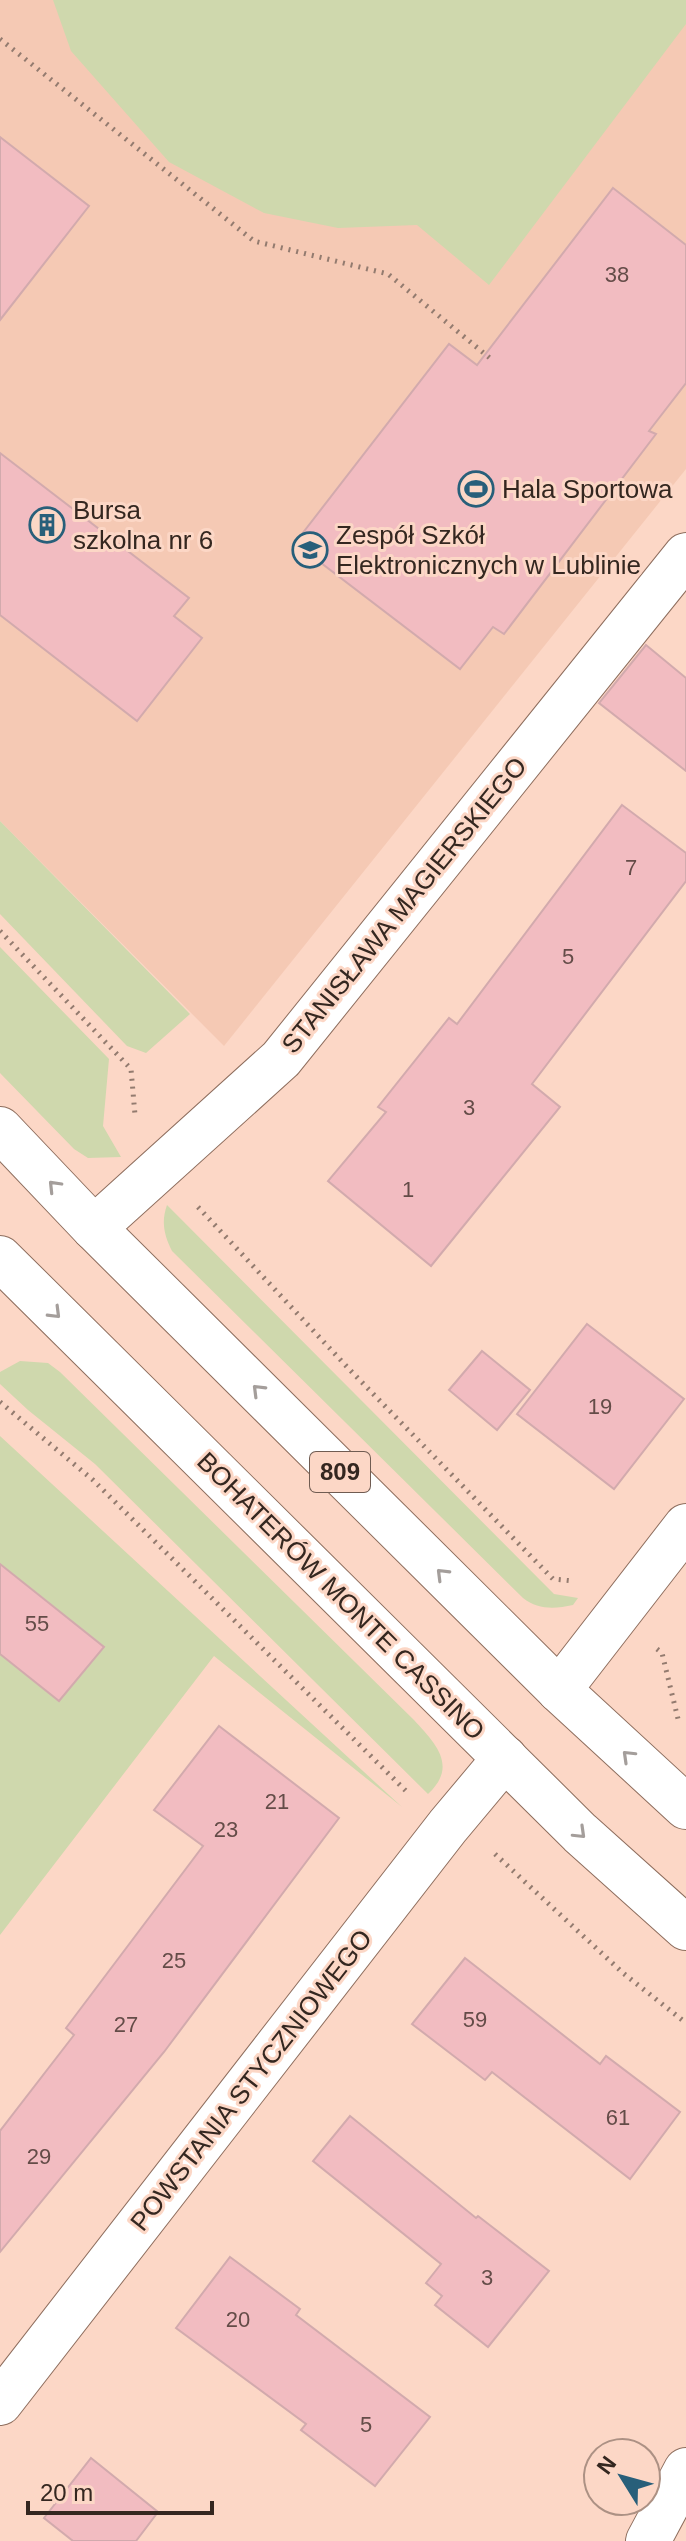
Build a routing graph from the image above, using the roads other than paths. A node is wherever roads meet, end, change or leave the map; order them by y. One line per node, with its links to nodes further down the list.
1 (686, 555): 3 (street, STANISŁAWA MAGIERSKIEGO)
2 (0, 1129): 3 (street, 809, one-way to 2)
3 (94, 1228): 6 (street, 809, one-way to 3)
4 (0, 1258): 7 (street, BOHATERÓW MONTE CASSINO, one-way to 7)
5 (686, 1526): 6 (street)
6 (559, 1690): 8 (street, 809, one-way to 6)
7 (505, 1758): 9 (street, BOHATERÓW MONTE CASSINO, one-way to 9); 10 (street, POWSTANIA STYCZNIOWEGO)
8 (686, 1807)
9 (686, 1928)
10 (0, 2403)
11 (686, 2470): 12 (street)
12 (648, 2541)

